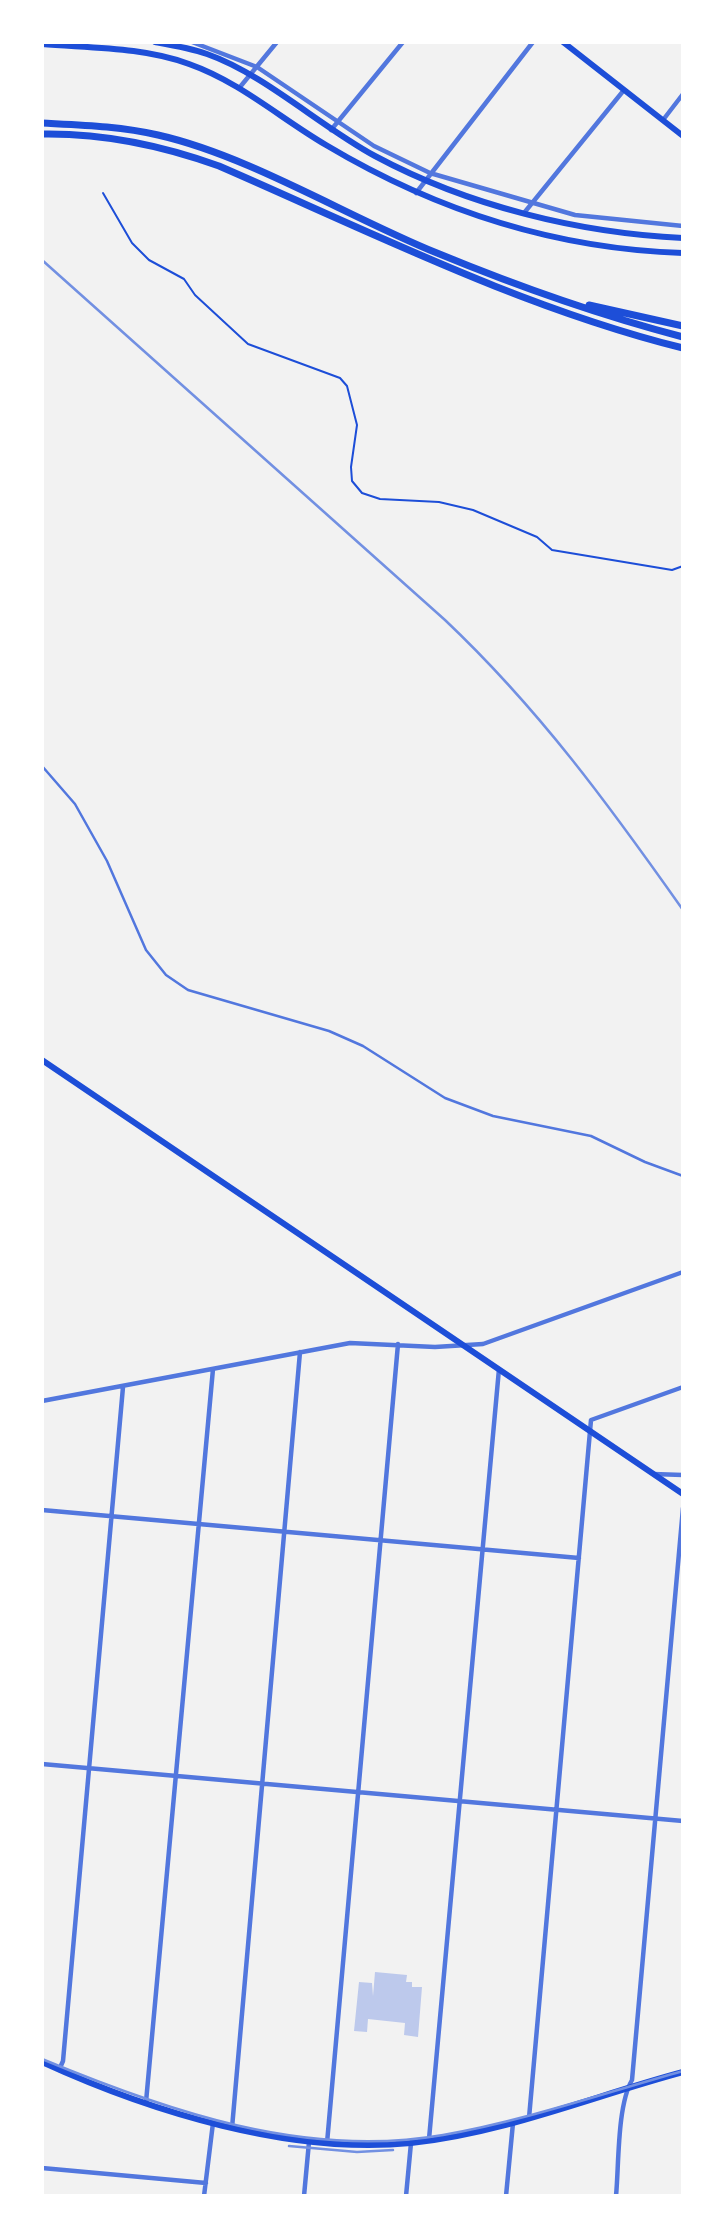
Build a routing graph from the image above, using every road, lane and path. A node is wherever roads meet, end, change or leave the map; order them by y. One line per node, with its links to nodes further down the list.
1 (155, 42): 9 (main road)
2 (192, 42): 8 (street)
3 (277, 42): 8 (street)
4 (403, 42): 14 (street)
5 (533, 42): 19 (street)
6 (568, 43): 11 (main road)
7 (42, 44): 10 (main road)
8 (257, 67): 9 (street); 14 (street)
9 (250, 76): 10 (street); 16 (main road)
10 (240, 87): 22 (main road)
11 (624, 90): 13 (main road); 23 (street)
12 (683, 94): 13 (street)
13 (663, 120): 18 (main road)
14 (338, 121): 16 (street); 19 (street)
15 (42, 123): 28 (highway)
16 (331, 131): 20 (main road)
17 (42, 134): 31 (highway)
18 (683, 136)
19 (430, 173): 20 (street); 23 (street)
20 (425, 180): 22 (street); 24 (main road)
21 (103, 193): 32 (path)
22 (416, 193): 27 (main road)
23 (532, 203): 24 (street); 25 (street)
24 (524, 213): 26 (main road)
25 (683, 226)
26 (683, 238)
27 (683, 253)
28 (531, 289): 29 (highway); 30 (highway)
29 (683, 326)
30 (683, 337)
31 (683, 348)
32 (683, 566)
33 (42, 766): 35 (street)
34 (42, 1059): 38 (main road)
35 (683, 1176)
36 (683, 1272): 38 (street)
37 (398, 1344): 38 (street); 39 (street); 54 (street)
38 (465, 1346): 40 (main road)
39 (300, 1352): 41 (street); 53 (street)
40 (499, 1368): 45 (main road); 55 (street)
41 (213, 1369): 42 (street); 52 (street)
42 (123, 1387): 44 (street); 51 (street)
43 (683, 1387): 45 (street)
44 (42, 1401)
45 (591, 1432): 46 (main road); 56 (street)
46 (653, 1474): 47 (street); 48 (main road)
47 (683, 1475)
48 (683, 1494)
49 (683, 1508): 64 (street)
50 (42, 1510): 51 (street)
51 (111, 1516): 52 (street); 58 (street)
52 (201, 1525): 53 (street); 59 (street)
53 (284, 1532): 54 (street); 60 (street)
54 (380, 1541): 55 (street); 61 (street)
55 (481, 1549): 56 (street); 62 (street)
56 (579, 1558): 63 (street)
57 (42, 1764): 58 (street)
58 (89, 1768): 59 (street); 67 (street)
59 (178, 1777): 60 (street); 70 (street)
60 (261, 1784): 61 (street); 74 (street)
61 (358, 1793): 62 (street); 77 (street)
62 (459, 1802): 63 (street); 75 (street)
63 (557, 1810): 64 (street); 71 (street)
64 (657, 1819): 65 (street); 69 (street)
65 (683, 1821)
66 (42, 2063): 67 (main road)
67 (59, 2070): 70 (main road)
68 (683, 2073): 69 (main road)
69 (628, 2088): 71 (main road); 85 (street)
70 (146, 2102): 72 (main road)
71 (529, 2118): 73 (main road)
72 (213, 2122): 74 (main road); 80 (street)
73 (513, 2123): 75 (main road); 84 (street)
74 (232, 2128): 76 (main road)
75 (429, 2139): 78 (main road)
76 (309, 2142): 77 (main road); 82 (street)
77 (327, 2143): 78 (main road)
78 (411, 2143): 83 (street)
79 (42, 2168): 80 (street)
80 (206, 2183): 81 (street)
81 (204, 2196)
82 (304, 2196)
83 (406, 2196)
84 (506, 2196)
85 (616, 2196)

